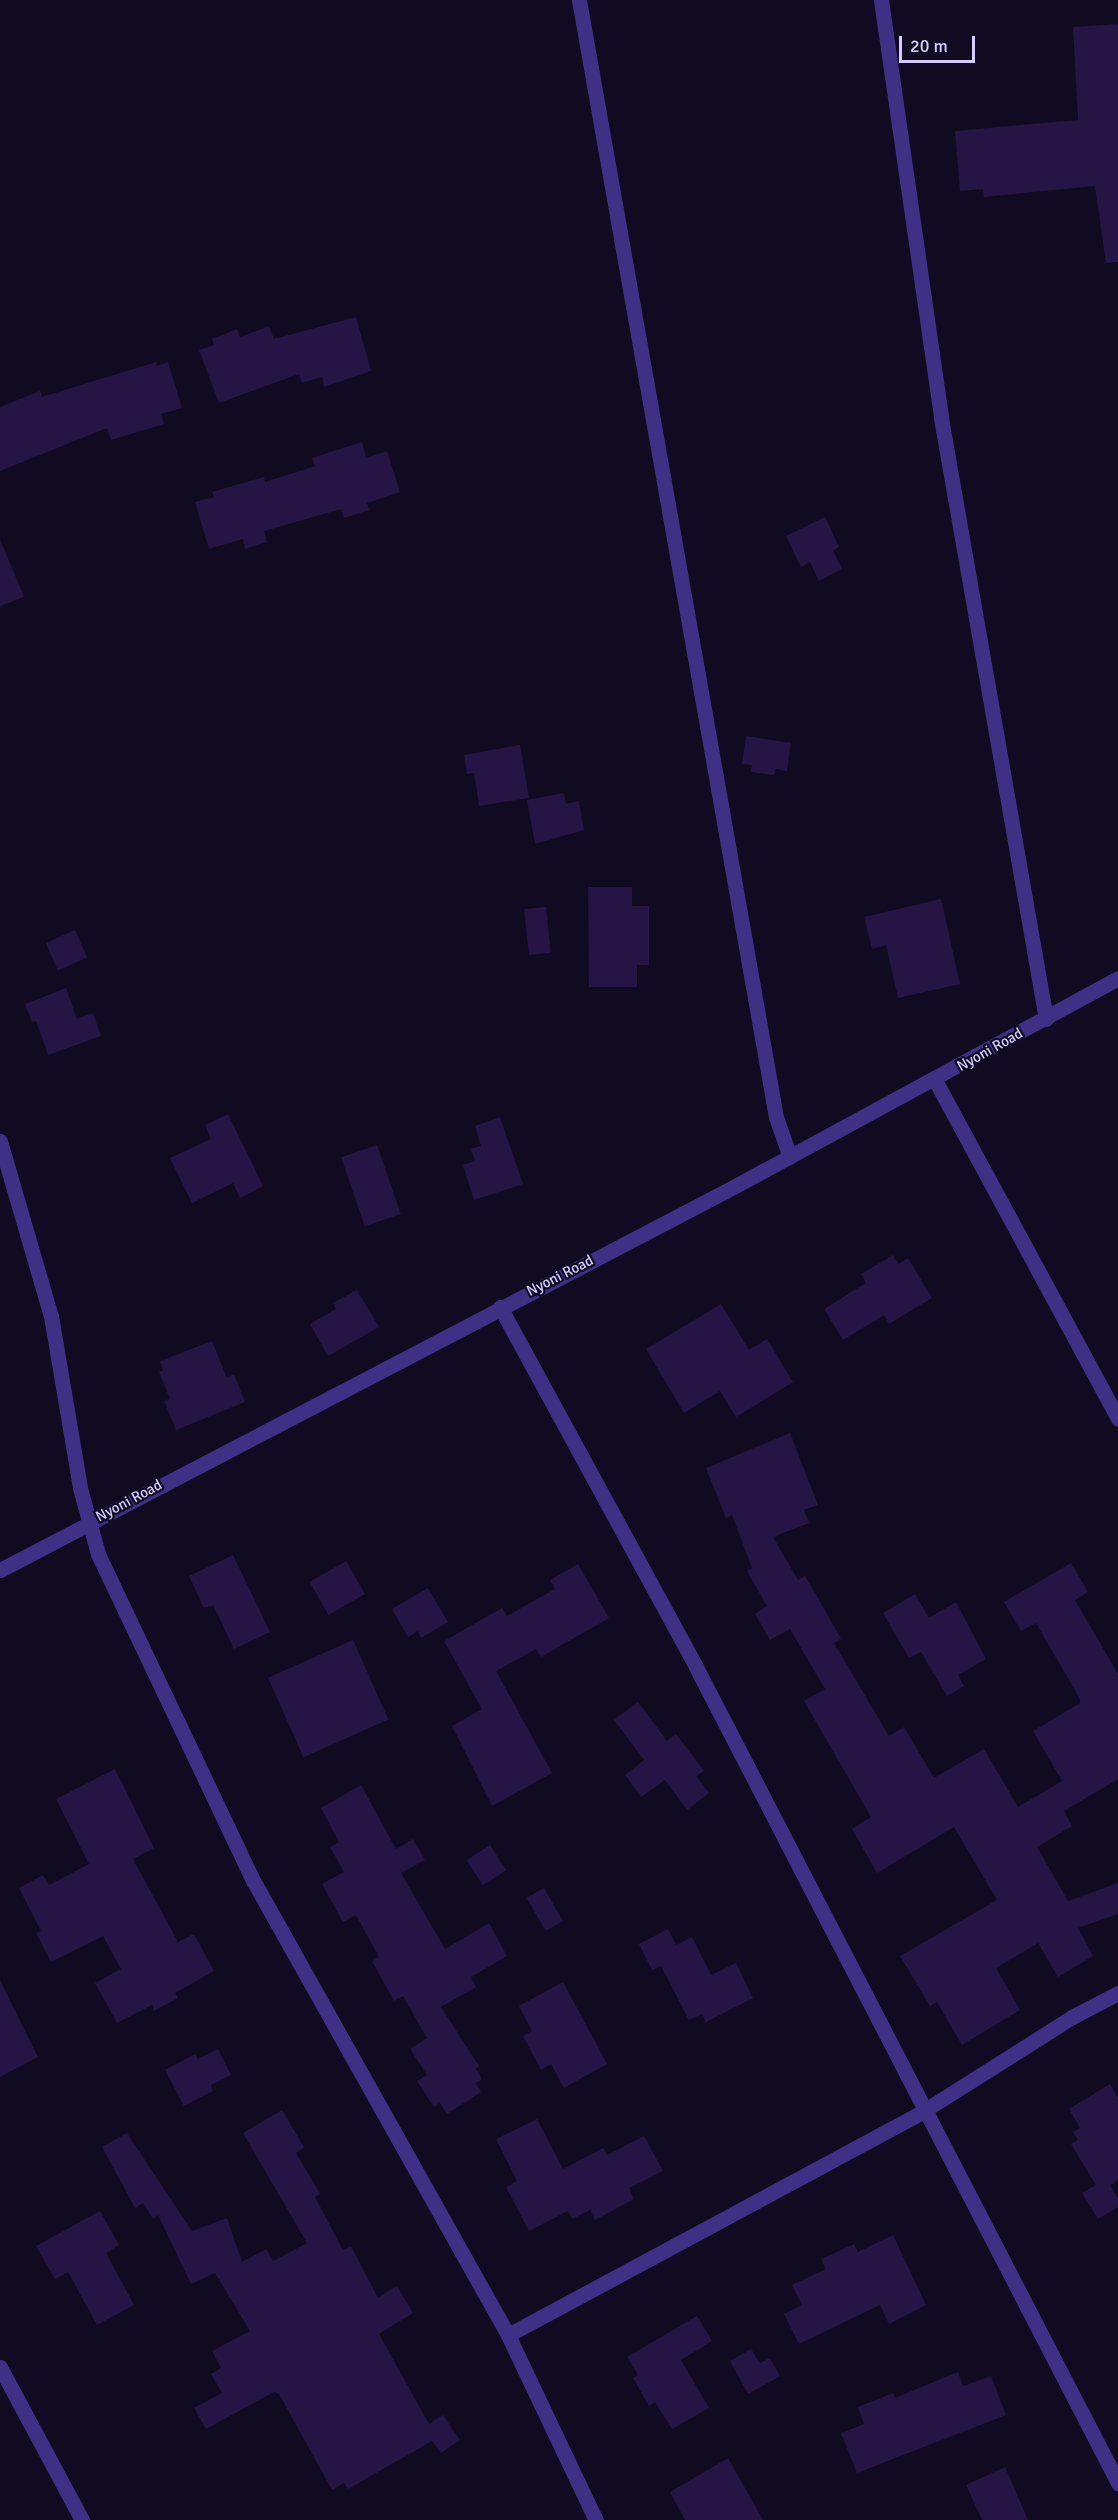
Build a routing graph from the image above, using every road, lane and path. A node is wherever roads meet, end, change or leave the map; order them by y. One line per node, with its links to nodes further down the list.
1 (579, 0): 7 (street)
2 (881, 0): 4 (street)
3 (1118, 978): 4 (street, Nyoni Road)
4 (1046, 1019): 5 (street, Nyoni Road)
5 (935, 1080): 7 (street, Nyoni Road); 9 (street)
6 (0, 1142): 10 (street)
7 (790, 1157): 8 (street, Nyoni Road)
8 (500, 1307): 10 (street, Nyoni Road); 13 (street)
9 (1118, 1419)
10 (88, 1522): 11 (street, Nyoni Road); 14 (street)
11 (0, 1570)
12 (1118, 1993): 13 (street)
13 (925, 2110): 14 (street); 16 (street)
14 (508, 2335): 18 (street)
15 (0, 2367): 17 (street)
16 (1118, 2483)
17 (82, 2520)
18 (596, 2520)

